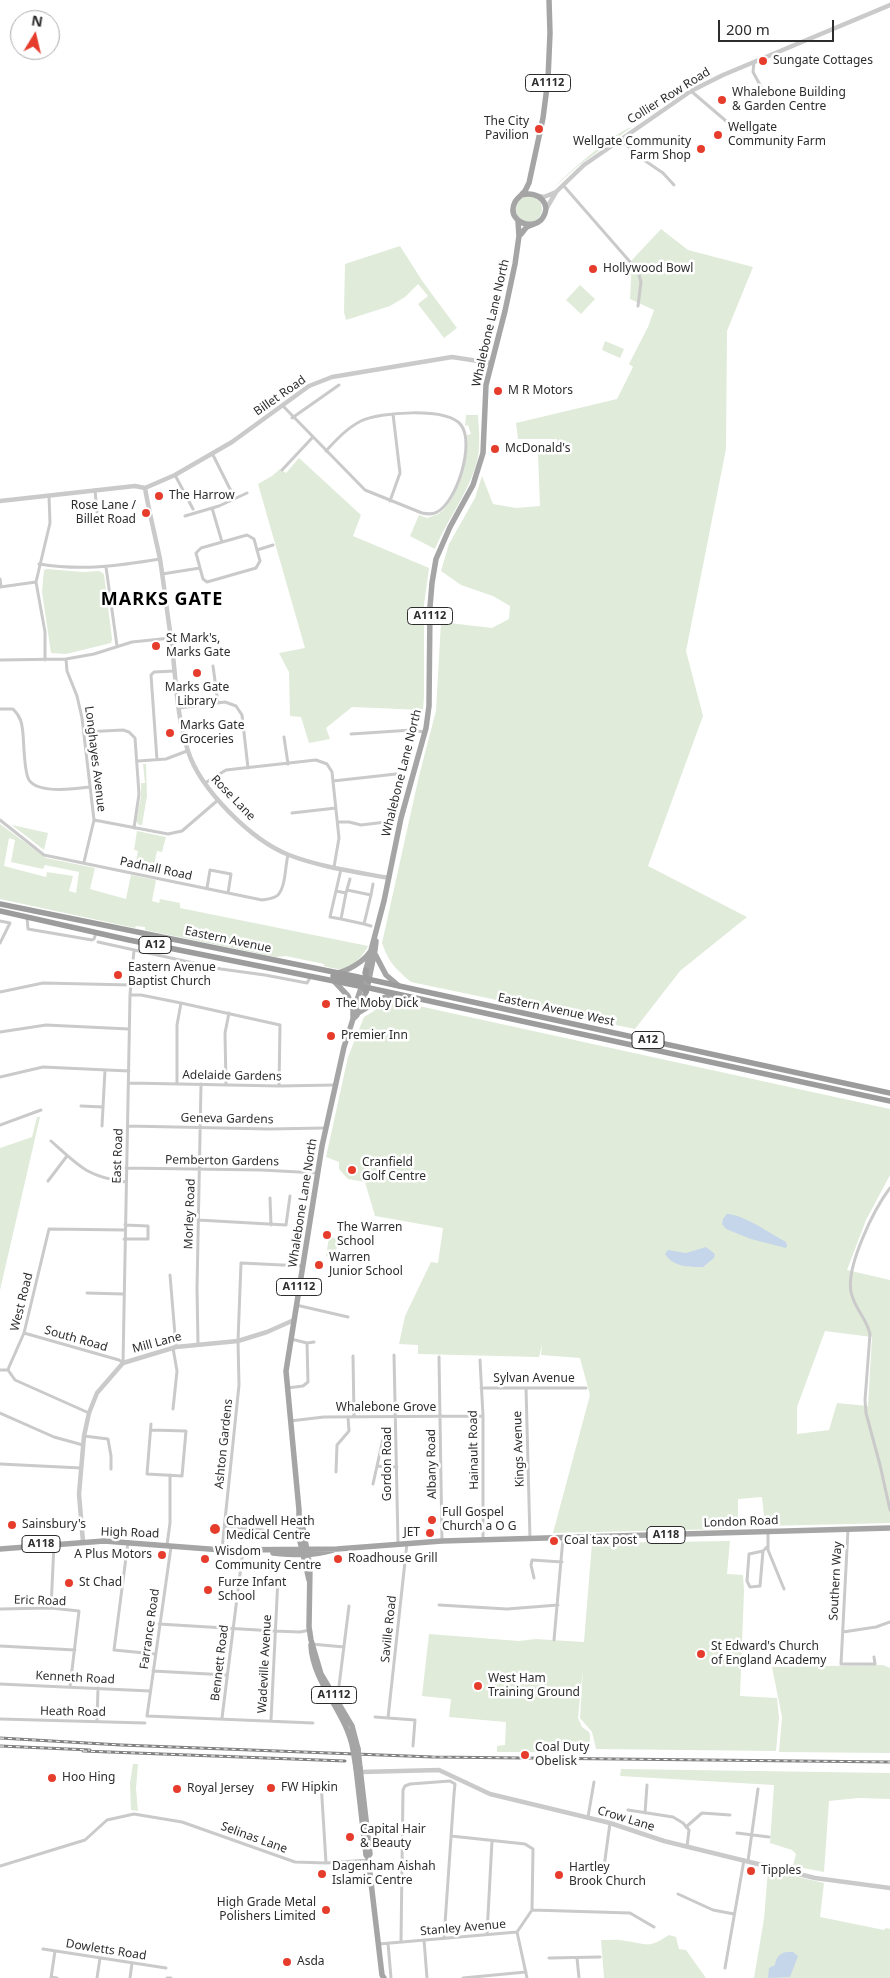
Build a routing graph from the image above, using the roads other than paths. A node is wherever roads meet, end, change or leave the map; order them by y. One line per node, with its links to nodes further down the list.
1 (549, 0): 8 (main road, Whalebone Lane North / A1112)
2 (890, 5): 3 (street, Collier Row Road)
3 (754, 61): 4 (street, Collier Row Road); 5 (street)
4 (691, 91): 6 (street); 7 (street, Collier Row Road)
5 (766, 96)
6 (733, 127)
7 (620, 139): 9 (street, Collier Row Road); 10 (street)
8 (529, 183): 12 (main road, Whalebone Lane North / A1112); 13 (main road)
9 (563, 184): 11 (street, Collier Row Road); 18 (street)
10 (674, 185)
11 (556, 192): 13 (street); 14 (street, Collier Row Road)
12 (522, 195): 13 (main road); 15 (main road, Whalebone Lane North / A1112)
13 (536, 195): 14 (main road)
14 (544, 213): 16 (main road)
15 (518, 221): 16 (main road); 17 (main road, Whalebone Lane North / A1112)
16 (534, 224): 17 (main road)
17 (519, 236): 19 (main road, Whalebone Lane North / A1112)
18 (638, 306)
19 (492, 363): 21 (street, Billet Road); 62 (main road, Whalebone Lane North / A1112)
20 (338, 385): 23 (street)
21 (283, 406): 23 (street); 26 (street, Billet Road)
22 (393, 414): 25 (street); 35 (street); 35 (street)
23 (292, 418): 24 (street)
24 (312, 438): 25 (street); 27 (street)
25 (326, 451): 35 (street)
26 (212, 454): 28 (street, Billet Road); 32 (street)
27 (282, 470)
28 (175, 475): 29 (street, Billet Road); 37 (street)
29 (145, 488): 30 (street, Billet Road); 43 (street, Rose Lane)
30 (95, 490): 33 (street, Billet Road); 38 (street)
31 (247, 493): 36 (street)
32 (233, 495)
33 (49, 496): 34 (street, Billet Road); 44 (street)
34 (0, 501)
35 (390, 501)
36 (212, 508): 39 (street); 40 (street)
37 (193, 509)
38 (97, 512)
39 (185, 516)
40 (222, 542): 42 (street); 46 (street)
41 (274, 545): 42 (street)
42 (257, 550): 46 (street)
43 (160, 559): 45 (street); 47 (street, Rose Lane)
44 (39, 564): 45 (street); 49 (street)
45 (106, 567): 52 (street)
46 (200, 568): 47 (street)
47 (162, 574): 51 (street, Rose Lane)
48 (0, 579): 50 (street)
49 (36, 582): 50 (street); 55 (street)
50 (0, 587)
51 (171, 638): 52 (street); 57 (street, Rose Lane)
52 (116, 646): 53 (street)
53 (66, 658): 55 (street); 61 (street, Longhayes Avenue)
54 (0, 660): 55 (street)
55 (45, 660)
56 (213, 666): 58 (street)
57 (175, 671): 59 (street, Rose Lane); 66 (street)
58 (218, 703): 59 (street); 69 (street)
59 (179, 708): 65 (street, Rose Lane)
60 (0, 709): 73 (street)
61 (84, 732): 67 (street); 73 (street, Longhayes Avenue)
62 (424, 732): 63 (street); 86 (main road, Whalebone Lane North / A1112)
63 (351, 734)
64 (284, 737): 68 (street)
65 (188, 751): 66 (street); 72 (street, Rose Lane)
66 (157, 760): 67 (street)
67 (138, 761): 81 (street)
68 (288, 764): 69 (street); 71 (street)
69 (248, 768): 72 (street)
70 (396, 774): 71 (street)
71 (333, 780): 75 (street)
72 (204, 784): 74 (street, Rose Lane)
73 (89, 787): 78 (street, Longhayes Avenue)
74 (218, 800): 81 (street); 82 (street, Rose Lane)
75 (336, 808): 76 (street); 79 (street)
76 (292, 813)
77 (0, 820): 83 (street, Padnall Road)
78 (94, 820): 81 (street); 83 (street, Longhayes Avenue)
79 (338, 822): 80 (street); 84 (street)
80 (386, 822)
81 (134, 828)
82 (288, 854): 84 (street, Rose Lane); 92 (street, Padnall Road)
83 (84, 862): 89 (street, Padnall Road)
84 (334, 867): 85 (street, Rose Lane)
85 (341, 868): 86 (street, Rose Lane); 90 (street)
86 (389, 878): 104 (main road, Whalebone Lane North / A1112)
87 (350, 879): 91 (street)
88 (373, 884): 93 (street)
89 (207, 888): 92 (street, Padnall Road); 92 (street)
90 (336, 891): 91 (street); 97 (street)
91 (347, 891): 93 (street); 97 (street)
92 (228, 893)
93 (371, 895): 99 (street)
94 (0, 904): 106 (highway, Eastern Avenue / A12)
95 (0, 911): 96 (highway, Eastern Avenue / A12)
96 (27, 917): 101 (highway, Eastern Avenue / A12); 101 (street)
97 (341, 919): 99 (street)
98 (0, 921): 103 (street)
99 (364, 924): 100 (street)
100 (371, 926)
101 (96, 932): 108 (highway, Eastern Avenue / A12)
102 (98, 942): 105 (street)
103 (0, 943)
104 (373, 949): 107 (main road, A1112); 110 (main road, Whalebone Lane North / A1112); 110 (main road, Whalebone Lane North / A1112); 112 (main road)
105 (134, 950): 108 (street, Eastern Avenue); 111 (street, East Road)
106 (229, 950): 107 (highway, Eastern Avenue / A12); 110 (highway, A12)
107 (334, 972): 110 (highway, Eastern Avenue / A12)
108 (311, 976): 109 (highway, Eastern Avenue / A12)
109 (329, 979): 110 (highway, Eastern Avenue / A12); 119 (main road)
110 (366, 984): 112 (highway, Eastern Avenue West / A12); 114 (highway, Eastern Avenue West / A12); 117 (highway, A12); 119 (main road, Whalebone Lane North / A1112)
111 (131, 986): 113 (street); 115 (street, East Road)
112 (405, 988): 131 (highway, Eastern Avenue West / A12)
113 (0, 992)
114 (398, 994): 117 (highway, Eastern Avenue West / A12); 119 (main road)
115 (130, 995): 116 (street); 120 (street, East Road)
116 (181, 1003): 118 (street); 126 (street)
117 (457, 1007): 132 (highway, Eastern Avenue West / A12)
118 (229, 1013): 128 (street); 130 (street)
119 (355, 1014): 129 (main road, Whalebone Lane North / A1112)
120 (130, 1029): 121 (street); 123 (street, East Road)
121 (0, 1032)
122 (104, 1070): 123 (street); 124 (street); 134 (street)
123 (129, 1071): 125 (street, East Road)
124 (0, 1077)
125 (129, 1083): 126 (street, Adelaide Gardens); 138 (street, East Road)
126 (177, 1084): 127 (street, Adelaide Gardens)
127 (201, 1084): 128 (street, Adelaide Gardens); 139 (street, Morley Road)
128 (226, 1085): 130 (street, Adelaide Gardens)
129 (335, 1085): 130 (street, Adelaide Gardens); 140 (main road, Whalebone Lane North / A1112)
130 (279, 1086)
131 (890, 1093)
132 (890, 1101)
133 (81, 1106): 134 (street)
134 (103, 1107): 137 (street)
135 (42, 1110): 136 (street)
136 (0, 1126)
137 (102, 1126)
138 (128, 1126): 139 (street, Geneva Gardens); 143 (street, East Road)
139 (200, 1127): 140 (street, Geneva Gardens); 144 (street, Morley Road)
140 (326, 1128): 145 (main road, Whalebone Lane North / A1112)
141 (51, 1141): 142 (street)
142 (67, 1156): 146 (street); 147 (street)
143 (126, 1168): 144 (street, Pemberton Gardens); 147 (street, East Road)
144 (200, 1169): 145 (street, Pemberton Gardens); 151 (street, Morley Road)
145 (318, 1173): 156 (main road, Whalebone Lane North / A1112)
146 (48, 1181)
147 (126, 1182): 152 (street, East Road)
148 (890, 1188): 203 (street)
149 (290, 1196): 153 (street)
150 (270, 1198): 153 (street)
151 (198, 1220): 153 (street); 168 (street, Morley Road)
152 (125, 1225): 154 (street, East Road); 155 (street)
153 (271, 1225)
154 (125, 1230): 155 (street, East Road); 163 (street, West Road)
155 (124, 1240): 159 (street, East Road)
156 (303, 1266): 160 (main road, Whalebone Lane North / A1112); 165 (street, Ashton Gardens)
157 (170, 1275): 169 (street)
158 (87, 1293): 159 (street)
159 (123, 1294): 174 (street, East Road)
160 (296, 1306): 161 (street); 162 (main road, Whalebone Lane North / A1112)
161 (348, 1316)
162 (294, 1320): 164 (main road, Whalebone Lane North / A1112); 165 (street, Mill Lane)
163 (24, 1333): 174 (street, South Road); 176 (street, West Road)
164 (290, 1339): 167 (street); 177 (main road, Whalebone Lane North / A1112)
165 (238, 1340): 168 (street, Mill Lane); 204 (street, Ashton Gardens)
166 (314, 1342): 167 (street)
167 (307, 1343): 177 (street)
168 (198, 1344): 169 (street, Mill Lane)
169 (175, 1348): 174 (street, Mill Lane); 181 (street)
170 (394, 1355): 184 (street, Gordon Road)
171 (353, 1356): 188 (street)
172 (439, 1357): 185 (street, Albany Road)
173 (480, 1360): 178 (street, Hainault Road)
174 (123, 1363): 183 (street, Mill Lane)
175 (0, 1370): 176 (street)
176 (8, 1370): 183 (street)
177 (287, 1388): 189 (main road, Whalebone Lane North / A1112)
178 (481, 1388): 179 (street, Sylvan Avenue); 186 (street, Hainault Road)
179 (526, 1388): 180 (street, Sylvan Avenue); 210 (street, Kings Avenue)
180 (586, 1388)
181 (173, 1409)
182 (0, 1413): 194 (street)
183 (89, 1413): 192 (street, Mill Lane)
184 (397, 1416): 185 (street, Whalebone Grove); 188 (street, Whalebone Grove); 197 (street, Gordon Road)
185 (440, 1416): 186 (street, Whalebone Grove); 213 (street, Albany Road)
186 (483, 1416): 211 (street, Hainault Road)
187 (348, 1417): 188 (street, Whalebone Grove); 189 (street, Whalebone Grove); 200 (street)
188 (354, 1417)
189 (289, 1421): 224 (main road, Whalebone Lane North / A1112)
190 (151, 1424): 191 (street)
191 (151, 1430): 201 (street); 201 (street)
192 (84, 1436): 194 (street, Mill Lane); 199 (street)
193 (383, 1439): 196 (street)
194 (83, 1445): 198 (street, Mill Lane)
195 (0, 1464): 198 (street)
196 (377, 1466): 197 (street); 202 (street)
197 (397, 1466): 215 (street, Gordon Road)
198 (81, 1468): 214 (street, Mill Lane)
199 (111, 1469)
200 (336, 1472)
201 (170, 1475): 218 (street, Farrance Road)
202 (373, 1484)
203 (890, 1510)
204 (225, 1526): 207 (street); 221 (street, Ashton Gardens)
205 (848, 1528): 206 (main road, London Road / A118); 208 (main road, London Road / A118); 239 (street, Southern Way)
206 (890, 1528)
207 (263, 1530)
208 (768, 1531): 209 (main road, London Road / A118); 219 (street)
209 (563, 1538): 210 (main road, High Road / A118); 225 (street)
210 (530, 1539): 211 (main road, High Road / A118)
211 (483, 1540): 213 (main road, High Road / A118)
212 (128, 1541): 214 (main road, High Road / A118); 218 (main road, High Road / A118); 245 (street)
213 (442, 1541): 216 (main road, High Road / A118)
214 (83, 1542): 217 (main road, High Road / A118)
215 (398, 1543): 216 (main road, High Road / A118); 224 (main road, High Road / A118)
216 (407, 1543): 256 (street, Saville Road)
217 (54, 1544): 220 (main road, High Road / A118); 232 (street)
218 (170, 1545): 221 (main road, High Road / A118); 235 (street, Farrance Road)
219 (768, 1546): 223 (street); 228 (street)
220 (0, 1549)
221 (222, 1550): 222 (main road, High Road / A118)
222 (244, 1550): 224 (main road, High Road / A118); 236 (street, Bennett Road)
223 (763, 1551): 223 (street)
224 (305, 1552): 237 (main road, A1112)
225 (562, 1562): 227 (street); 230 (street)
226 (278, 1578): 238 (street, Wadeville Avenue)
227 (534, 1578)
228 (784, 1589)
229 (438, 1605): 230 (street)
230 (558, 1605): 240 (street)
231 (349, 1606): 243 (street)
232 (51, 1608): 233 (street, Eric Road); 244 (street, Eric Road)
233 (0, 1609)
234 (890, 1622): 239 (street)
235 (159, 1624): 236 (street); 245 (street, Farrance Road)
236 (233, 1629): 238 (street); 248 (street, Bennett Road)
237 (310, 1630): 238 (street); 241 (main road, A1112)
238 (274, 1631): 258 (street, Wadeville Avenue)
239 (843, 1632): 246 (street, Southern Way)
240 (554, 1640)
241 (314, 1644): 243 (street); 263 (main road, A1112, bridge)
242 (0, 1646): 244 (street)
243 (344, 1647): 250 (street)
244 (75, 1650): 251 (street)
245 (155, 1654): 247 (street, Farrance Road)
246 (874, 1657)
247 (153, 1670): 248 (street); 253 (street, Farrance Road)
248 (228, 1675): 255 (street, Bennett Road)
249 (0, 1684): 251 (street, Kenneth Road)
250 (339, 1686)
251 (70, 1687): 252 (street, Kenneth Road)
252 (98, 1688): 253 (street, Kenneth Road); 259 (street)
253 (150, 1691): 255 (street, Farrance Road)
254 (375, 1717): 256 (street)
255 (222, 1718): 258 (street)
256 (388, 1718): 262 (street)
257 (0, 1719): 259 (street, Heath Road)
258 (271, 1720): 261 (street)
259 (97, 1721): 260 (street, Heath Road)
260 (145, 1723)
261 (313, 1723)
262 (413, 1746)
263 (359, 1769): 271 (street, Crow Lane); 280 (main road, A1112)
264 (321, 1782): 282 (street)
265 (594, 1782): 271 (street)
266 (647, 1785): 269 (street)
267 (758, 1789): 275 (street)
268 (628, 1810): 269 (street)
269 (645, 1813): 273 (street)
270 (730, 1815): 273 (street)
271 (588, 1817): 272 (street, Crow Lane)
272 (610, 1823): 279 (street, Crow Lane); 284 (street)
273 (686, 1826): 279 (street)
274 (737, 1833): 275 (street)
275 (752, 1834): 277 (street); 281 (street)
276 (451, 1836): 278 (street); 292 (street); 294 (street)
277 (769, 1837)
278 (492, 1840): 287 (street); 291 (street)
279 (687, 1847): 281 (street, Crow Lane)
280 (368, 1859): 282 (street, Selinas Lane); 296 (main road, A1112)
281 (746, 1860): 285 (street, Crow Lane); 288 (street)
282 (326, 1863): 283 (street, Selinas Lane)
283 (0, 1866)
284 (604, 1867)
285 (890, 1888)
286 (678, 1894): 288 (street)
287 (532, 1910): 289 (street); 290 (street, Stanley Avenue)
288 (734, 1914): 305 (street)
289 (654, 1927)
290 (517, 1932): 291 (street, Stanley Avenue); 306 (street)
291 (487, 1934): 292 (street, Stanley Avenue)
292 (444, 1938): 293 (street, Stanley Avenue)
293 (424, 1940): 294 (street, Stanley Avenue); 313 (street)
294 (401, 1942): 295 (street, Stanley Avenue)
295 (388, 1943): 296 (street, Stanley Avenue); 312 (street)
296 (378, 1944): 307 (main road, A1112)
297 (43, 1949): 298 (street, Dowletts Road)
298 (55, 1951): 300 (street, Dowletts Road); 308 (street)
299 (600, 1957): 302 (street)
300 (100, 1958): 303 (street, Dowletts Road); 310 (street)
301 (549, 1958): 302 (street)
302 (577, 1958): 316 (street)
303 (132, 1963): 304 (street, Dowletts Road); 311 (street)
304 (166, 1968)
305 (726, 1968)
306 (526, 1972): 314 (street); 315 (street)
307 (382, 1977)
308 (51, 1978): 309 (street)
309 (56, 1978)
310 (98, 1978)
311 (130, 1978)
312 (391, 1978)
313 (427, 1978)
314 (463, 1978)
315 (527, 1978)
316 (579, 1978)

